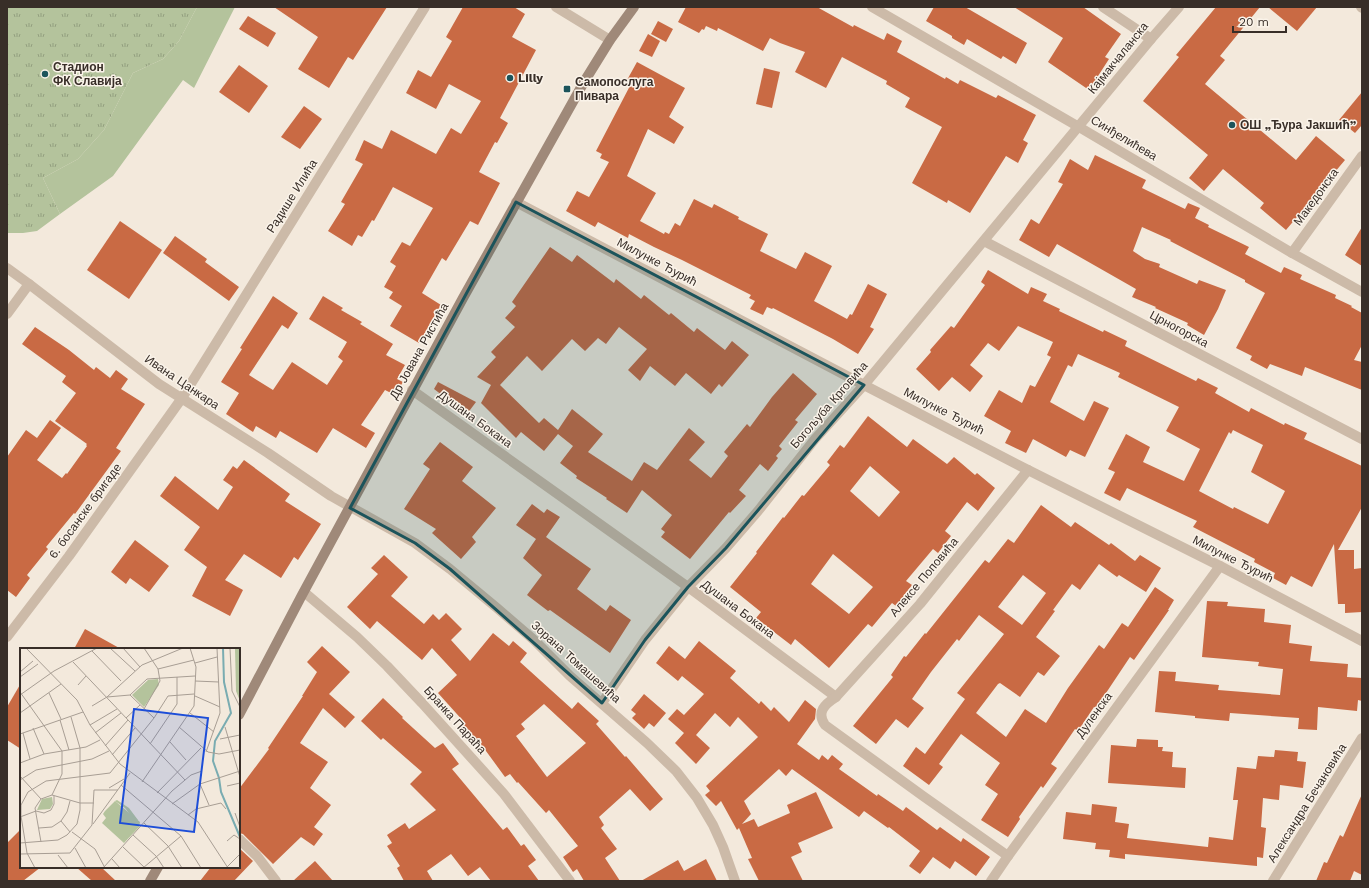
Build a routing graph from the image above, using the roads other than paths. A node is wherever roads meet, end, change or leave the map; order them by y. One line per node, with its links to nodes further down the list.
1 (424, 7): 20 (street, Радише Илића)
2 (556, 7): 8 (street)
3 (634, 7): 8 (street, Др Јована Ристића)
4 (872, 7): 9 (street, Синђелићева)
5 (1103, 7): 7 (street)
6 (1179, 7): 7 (street, Кајмакчаланска)
7 (1151, 39): 9 (street, Кајмакчаланска)
8 (610, 40): 11 (street, Др Јована Ристића)
9 (1079, 127): 12 (street, Богољуба Крговића); 13 (street, Синђелићева)
10 (1362, 156): 13 (street, Македонска)
11 (516, 202): 18 (street, Милунке Ђурић); 19 (street, Др Јована Ристића)
12 (984, 241): 18 (street, Богољуба Крговића); 21 (street, Црногорска)
13 (1292, 253): 16 (street, Синђелићева)
14 (7, 268): 15 (street, Ивана Цанкара)
15 (29, 284): 17 (street); 20 (street, Ивана Цанкара)
16 (1362, 292)
17 (7, 314)
18 (864, 385): 22 (street, Милунке Ђурић); 25 (street, Богољуба Крговића)
19 (412, 390): 23 (street, Др Јована Ристића); 25 (street, Душана Бокана)
20 (182, 398): 23 (street, Ивана Цанкара); 27 (street, 6. босанске бригаде)
21 (1362, 439)
22 (1028, 470): 24 (street, Милунке Ђурић); 29 (street, Алексе Поповића)
23 (350, 508): 26 (street, Др Јована Ристића); 30 (street, Зорана Томашевића)
24 (1220, 566): 28 (street, Милунке Ђурић); 34 (street, Дуленска)
25 (688, 587): 29 (street, Душана Бокана); 30 (street, Богољуба Крговића)
26 (304, 592): 31 (street, Др Јована Ристића); 38 (street, Бранка Параћа)
27 (7, 637)
28 (1362, 641)
29 (836, 697): 34 (street)
30 (602, 703): 39 (street, Зорана Томашевића)
31 (240, 713)
32 (1362, 738): 41 (street, Александра Бечановића)
33 (240, 840): 37 (street)
34 (1008, 856): 40 (street, Дуленска)
35 (157, 868): 36 (street)
36 (150, 881)
37 (276, 881)
38 (570, 881)
39 (735, 881)
40 (991, 881)
41 (1273, 881)

